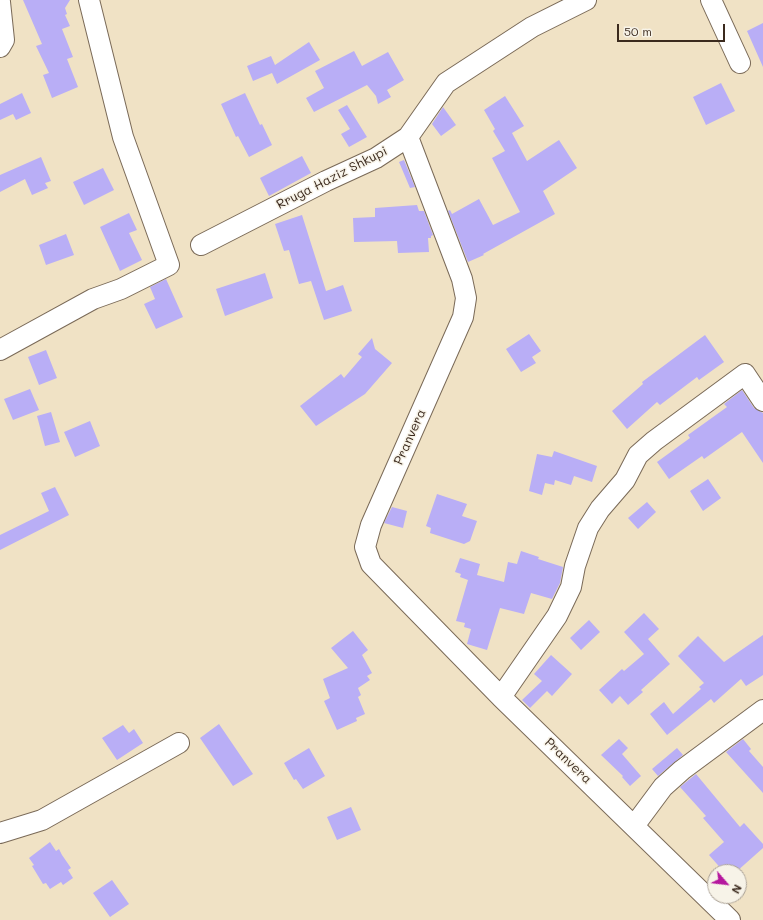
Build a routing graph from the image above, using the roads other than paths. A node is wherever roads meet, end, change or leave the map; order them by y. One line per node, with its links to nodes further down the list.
1 (89, 0): 9 (street)
2 (586, 0): 7 (street, Rruga Haziz Shkupi)
3 (711, 0): 6 (street)
4 (0, 2): 5 (street)
5 (0, 47)
6 (740, 63)
7 (408, 137): 8 (street, Rruga Haziz Shkupi); 11 (street, Pranvera)
8 (201, 245)
9 (0, 350)
10 (763, 401): 11 (street)
11 (501, 697): 14 (street, Pranvera)
12 (763, 710): 14 (street)
13 (179, 743): 15 (street)
14 (634, 826): 16 (street, Pranvera)
15 (0, 833)
16 (730, 920)

